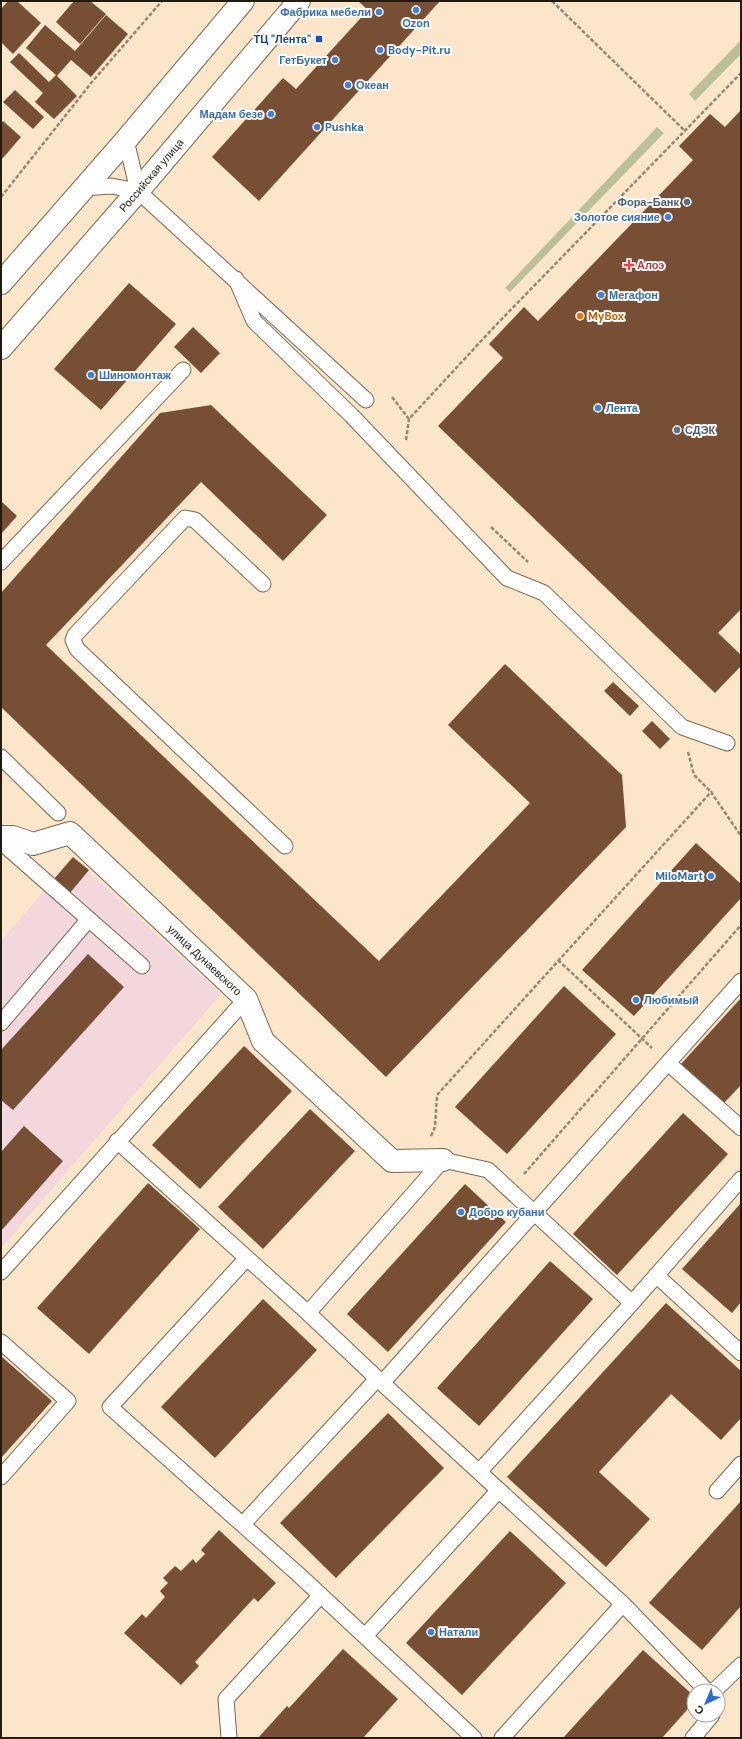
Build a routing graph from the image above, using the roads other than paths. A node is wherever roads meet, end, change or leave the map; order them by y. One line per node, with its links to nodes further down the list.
1 (243, 1): 3 (main road)
2 (299, 1): 5 (main road, Российская улица)
3 (126, 140): 4 (main road); 5 (lane)
4 (84, 188): 5 (lane); 7 (main road)
5 (138, 191): 6 (lane); 8 (main road, Российская улица)
6 (236, 279): 10 (lane); 13 (lane)
7 (1, 282)
8 (1, 348)
9 (183, 370): 11 (lane)
10 (366, 400)
11 (1, 562)
12 (263, 584): 18 (lane)
13 (727, 743)
14 (1, 757): 15 (lane)
15 (58, 813)
16 (1, 837): 22 (main road, улица Дунаевского)
17 (1, 842): 19 (lane)
18 (285, 846)
19 (89, 919): 20 (lane); 23 (lane)
20 (142, 966)
21 (741, 981): 24 (lane)
22 (246, 999): 26 (lane); 27 (main road, улица Дунаевского)
23 (1, 1023)
24 (668, 1063): 25 (lane); 29 (lane)
25 (741, 1128)
26 (117, 1141): 30 (lane); 31 (lane)
27 (443, 1160): 29 (lane); 34 (lane)
28 (741, 1180): 32 (lane)
29 (535, 1213): 33 (lane); 37 (lane)
30 (247, 1258): 34 (lane); 43 (lane)
31 (1, 1272)
32 (656, 1275): 33 (lane); 36 (lane)
33 (632, 1304): 39 (lane)
34 (308, 1313): 37 (lane)
35 (1, 1342): 40 (lane)
36 (741, 1354)
37 (379, 1381): 39 (lane); 43 (lane)
38 (741, 1464): 42 (lane)
39 (479, 1472): 41 (lane)
40 (1, 1477)
41 (499, 1490): 45 (lane); 46 (lane)
42 (717, 1491)
43 (243, 1524): 44 (lane)
44 (320, 1595): 46 (lane); 51 (lane)
45 (623, 1604): 48 (lane); 53 (lane)
46 (365, 1636): 52 (lane)
47 (741, 1664): 49 (lane)
48 (699, 1683)
49 (722, 1683)
50 (705, 1723): 54 (lane)
51 (229, 1738)
52 (474, 1738)
53 (502, 1738)
54 (692, 1738)

